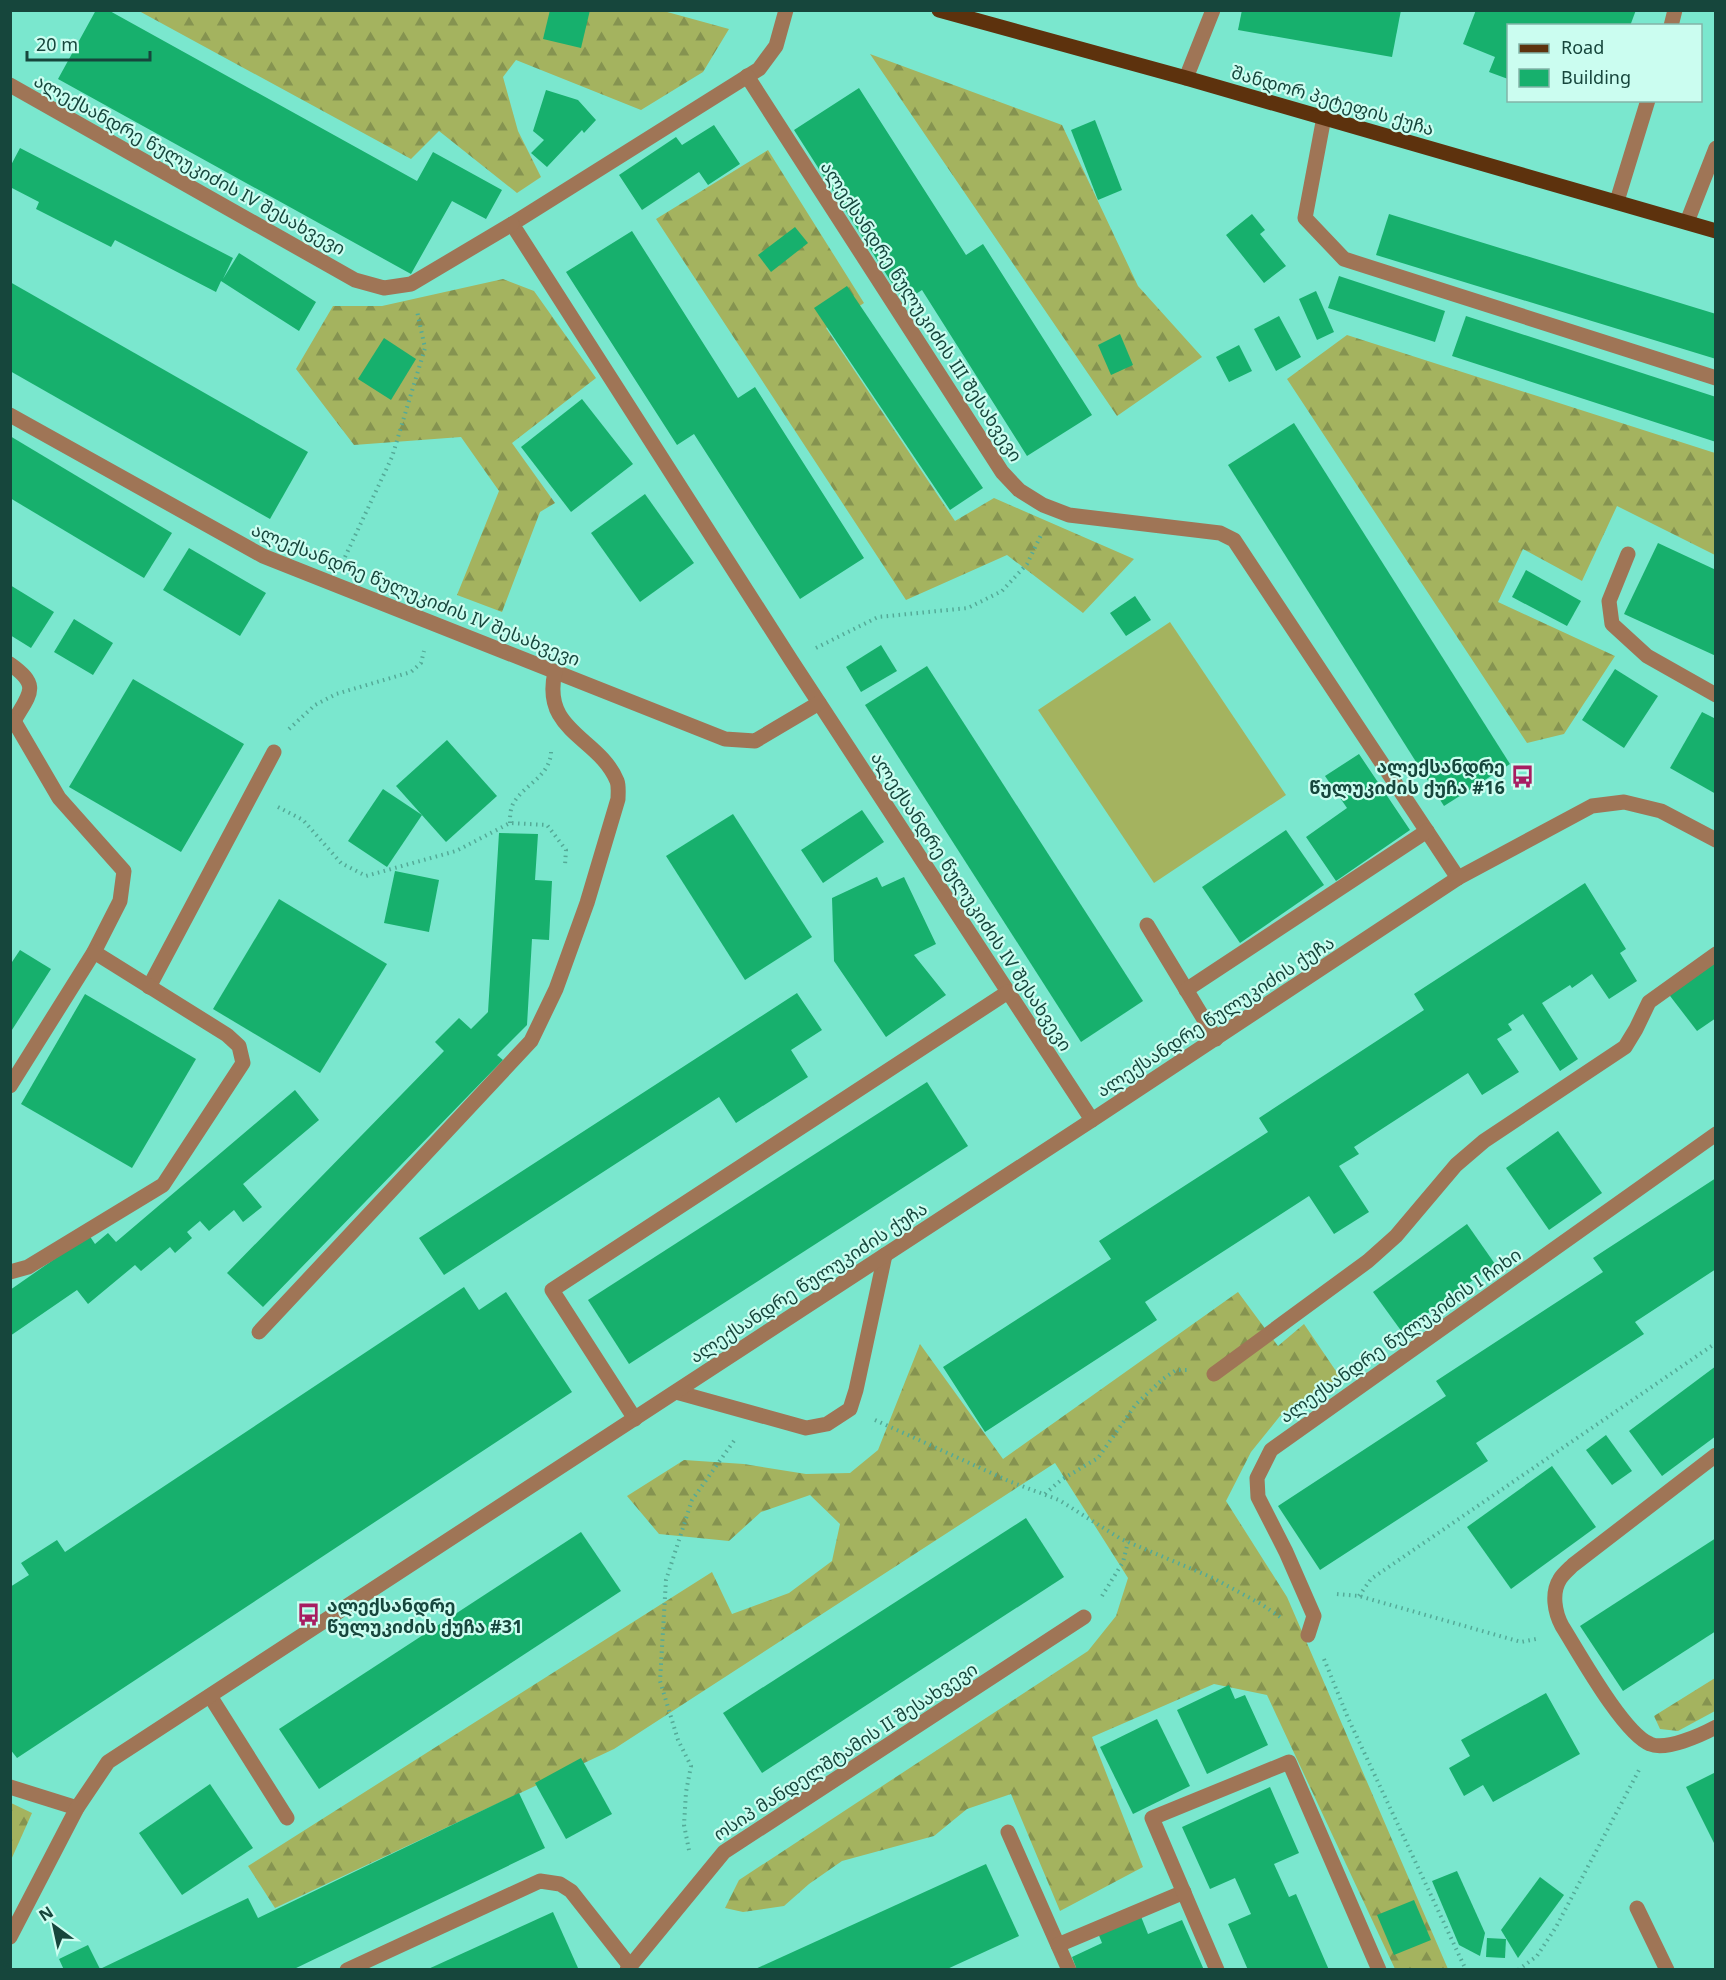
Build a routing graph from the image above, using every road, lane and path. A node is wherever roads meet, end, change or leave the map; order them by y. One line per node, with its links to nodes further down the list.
1 (786, 10): 5 (street, ალექსანდრე წულუკიძის IV შესახვევი)
2 (939, 10): 4 (main road, შანდორ პეტეფის ქუჩა)
3 (1213, 10): 6 (street)
4 (985, 16): 6 (main road, შანდორ პეტეფის ქუჩა)
5 (747, 76): 13 (street, ალექსანდრე წულუკიძის IV შესახვევი); 18 (street, ალექსანდრე წულუკიძის III შესახვევი)
6 (1186, 78): 9 (main road, შანდორ პეტეფის ქუჩა)
7 (10, 85): 15 (street, ალექსანდრე წულუკიძის IV შესახვევი)
8 (1647, 102): 11 (street)
9 (1323, 117): 11 (main road, შანდორ პეტეფის ქუჩა); 16 (street)
10 (1716, 148): 12 (street)
11 (1617, 201): 12 (main road, შანდორ პეტეფის ქუჩა)
12 (1687, 222): 14 (main road, შანდორ პეტეფის ქუჩა)
13 (512, 224): 15 (street, ალექსანდრე წულუკიძის IV შესახვევი); 22 (street, ალექსანდრე წულუკიძის IV შესახვევი)
14 (1716, 231)
15 (411, 284): 20 (path)
16 (1716, 378)
17 (10, 415): 20 (street, ალექსანდრე წულუკიძის IV შესახვევი)
18 (1053, 509): 22 (path); 32 (street, ალექსანდრე წულუკიძის III შესახვევი)
19 (1628, 554): 25 (street)
20 (332, 584): 21 (street, ალექსანდრე წულუკიძის IV შესახვევი)
21 (431, 623): 24 (street, ალექსანდრე წულუკიძის IV შესახვევი); 29 (path)
22 (791, 660): 26 (street, ალექსანდრე წულუკიძის IV შესახვევი)
23 (10, 664): 28 (street)
24 (555, 672): 26 (street, ალექსანდრე წულუკიძის IV შესახვევი); 27 (street)
25 (1716, 695)
26 (819, 703): 41 (street, ალექსანდრე წულუკიძის IV შესახვევი)
27 (558, 712): 31 (path); 48 (street)
28 (12, 722): 37 (street)
29 (273, 752): 30 (street)
30 (252, 793): 31 (path); 39 (street)
31 (510, 823): 34 (path)
32 (1427, 831): 35 (street, ალექსანდრე წულუკიძის III შესახვევი); 40 (street)
33 (1716, 840): 35 (street, ალექსანდრე წულუკიძის ქუჩა)
34 (565, 873)
35 (1458, 878): 42 (street, ალექსანდრე წულუკიძის ქუჩა)
36 (1147, 925): 40 (street)
37 (94, 952): 39 (street); 43 (street)
38 (1716, 954): 50 (street)
39 (150, 987): 47 (street)
40 (1186, 990): 42 (street)
41 (1008, 992): 44 (street, ალექსანდრე წულუკიძის IV შესახვევი); 54 (street)
42 (1216, 1039): 44 (street, ალექსანდრე წულუკიძის ქუჩა)
43 (10, 1086)
44 (1092, 1120): 46 (street, ალექსანდრე წულუკიძის ქუჩა)
45 (1716, 1134): 58 (street, ალექსანდრე წულუკიძის I ჩიხი)
46 (885, 1255): 51 (street, ალექსანდრე წულუკიძის ქუჩა); 52 (street)
47 (10, 1272)
48 (259, 1332)
49 (1716, 1343): 59 (path)
50 (1214, 1374): 56 (path)
51 (676, 1392): 53 (street); 54 (street, ალექსანდრე წულუკიძის ქუჩა)
52 (850, 1408): 53 (street); 56 (path)
53 (753, 1413): 70 (path)
54 (635, 1419): 63 (street, ალექსანდრე წულუკიძის ქუჩა)
55 (1716, 1455): 61 (street)
56 (1044, 1494): 57 (path)
57 (1128, 1542): 60 (path); 62 (path)
58 (1307, 1596): 59 (path); 62 (street, ალექსანდრე წულუკიძის I ჩიხი)
59 (1359, 1596): 61 (path)
60 (1084, 1617): 70 (street, ოსიპ მანდელშტამის II შესახვევი)
61 (1562, 1626): 65 (street)
62 (1308, 1635): 80 (path)
63 (210, 1696): 67 (street, ალექსანდრე წულუკიძის ქუჩა); 68 (street)
64 (1716, 1727): 65 (street)
65 (1650, 1744): 81 (path)
66 (10, 1786): 67 (street)
67 (77, 1808): 73 (street, ალექსანდრე წულუკიძის ქუჩა)
68 (287, 1818)
69 (1008, 1832): 74 (street)
70 (703, 1877): 75 (street, ოსიპ მანდელშტამის II შესახვევი)
71 (1184, 1892): 74 (street); 78 (street); 79 (street)
72 (1637, 1908): 82 (street)
73 (10, 1937)
74 (1058, 1945): 77 (street)
75 (628, 1968): 76 (street)
76 (347, 1970)
77 (1069, 1970)
78 (1216, 1970)
79 (1379, 1970)
80 (1466, 1970)
81 (1518, 1970)
82 (1667, 1970)

